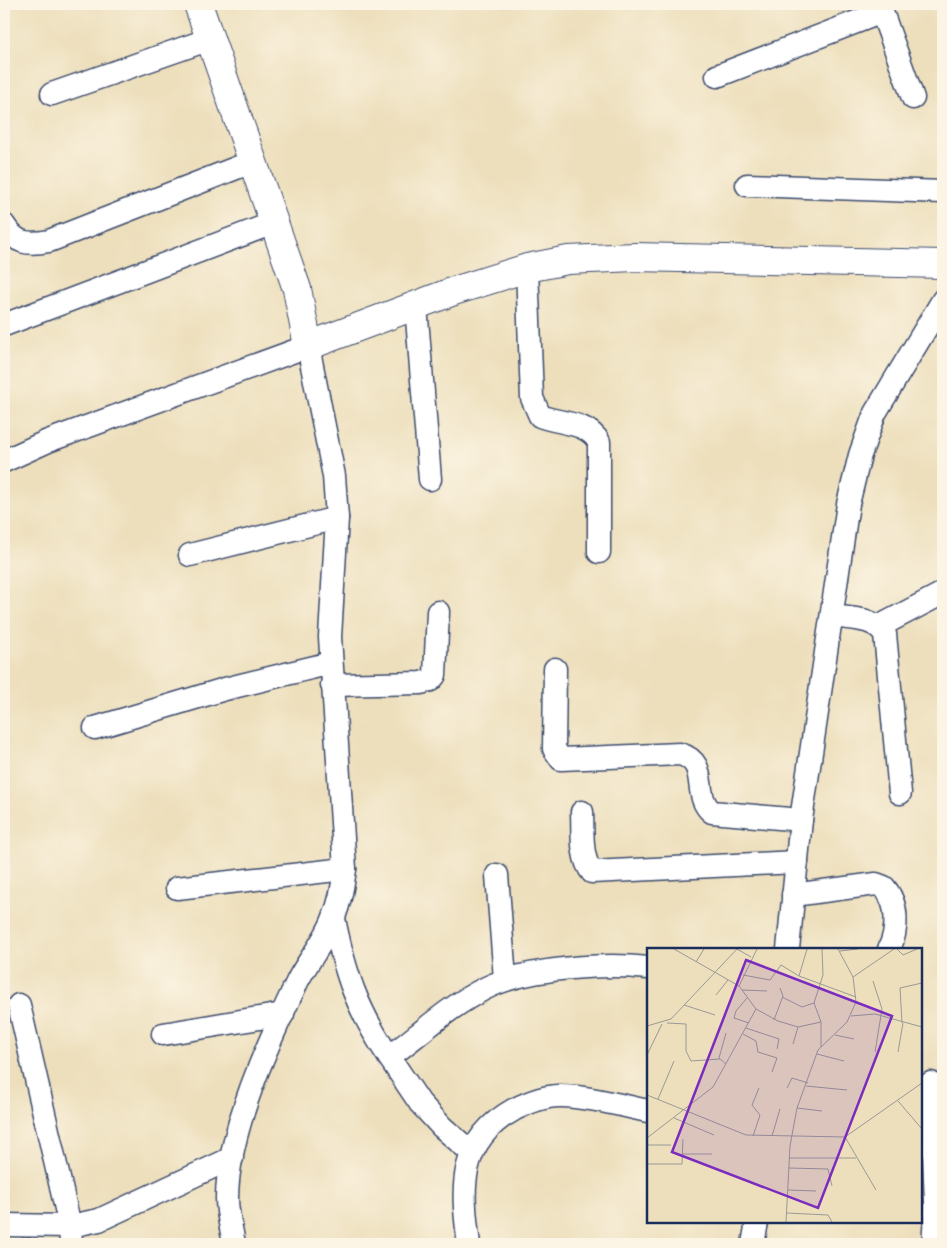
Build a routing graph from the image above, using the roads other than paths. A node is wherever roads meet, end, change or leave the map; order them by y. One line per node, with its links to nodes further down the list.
1 (198, 4): 3 (street)
2 (880, 8): 4 (street); 6 (street)
3 (210, 39): 5 (street); 7 (street)
4 (717, 76)
5 (52, 94)
6 (913, 98)
7 (254, 161): 10 (street); 11 (street)
8 (747, 185): 9 (street)
9 (943, 192)
10 (276, 222): 16 (street); 17 (street)
11 (4, 225)
12 (943, 264): 13 (street)
13 (527, 268): 15 (street); 21 (street)
14 (943, 300): 25 (street)
15 (416, 306): 17 (street); 19 (street)
16 (4, 325)
17 (308, 346): 18 (street); 20 (street)
18 (4, 459)
19 (430, 479)
20 (337, 518): 22 (street); 27 (street)
21 (599, 552)
22 (190, 555)
23 (943, 593): 26 (street)
24 (438, 612): 29 (street)
25 (832, 616): 26 (street); 33 (street)
26 (880, 626): 31 (street)
27 (331, 663): 29 (street); 30 (street)
28 (555, 669): 33 (street)
29 (332, 685): 35 (street)
30 (95, 728)
31 (900, 793)
32 (582, 812): 34 (street)
33 (801, 820): 34 (street)
34 (797, 862): 38 (street)
35 (345, 869): 37 (street); 39 (street)
36 (497, 875): 43 (street)
37 (177, 888)
38 (794, 895): 40 (street); 41 (street)
39 (334, 919): 45 (street); 47 (street)
40 (788, 948)
41 (889, 948)
42 (647, 968): 43 (street)
43 (505, 979): 47 (street)
44 (19, 1005): 55 (street)
45 (283, 1014): 46 (street); 52 (street)
46 (163, 1034)
47 (388, 1057): 50 (street)
48 (932, 1082): 51 (street)
49 (647, 1111): 50 (street)
50 (471, 1152): 57 (street)
51 (927, 1154): 59 (street)
52 (232, 1158): 55 (street); 56 (street)
53 (757, 1223): 58 (street)
54 (4, 1225): 55 (street)
55 (70, 1235)
56 (234, 1244)
57 (469, 1244)
58 (753, 1244)
59 (933, 1244)

